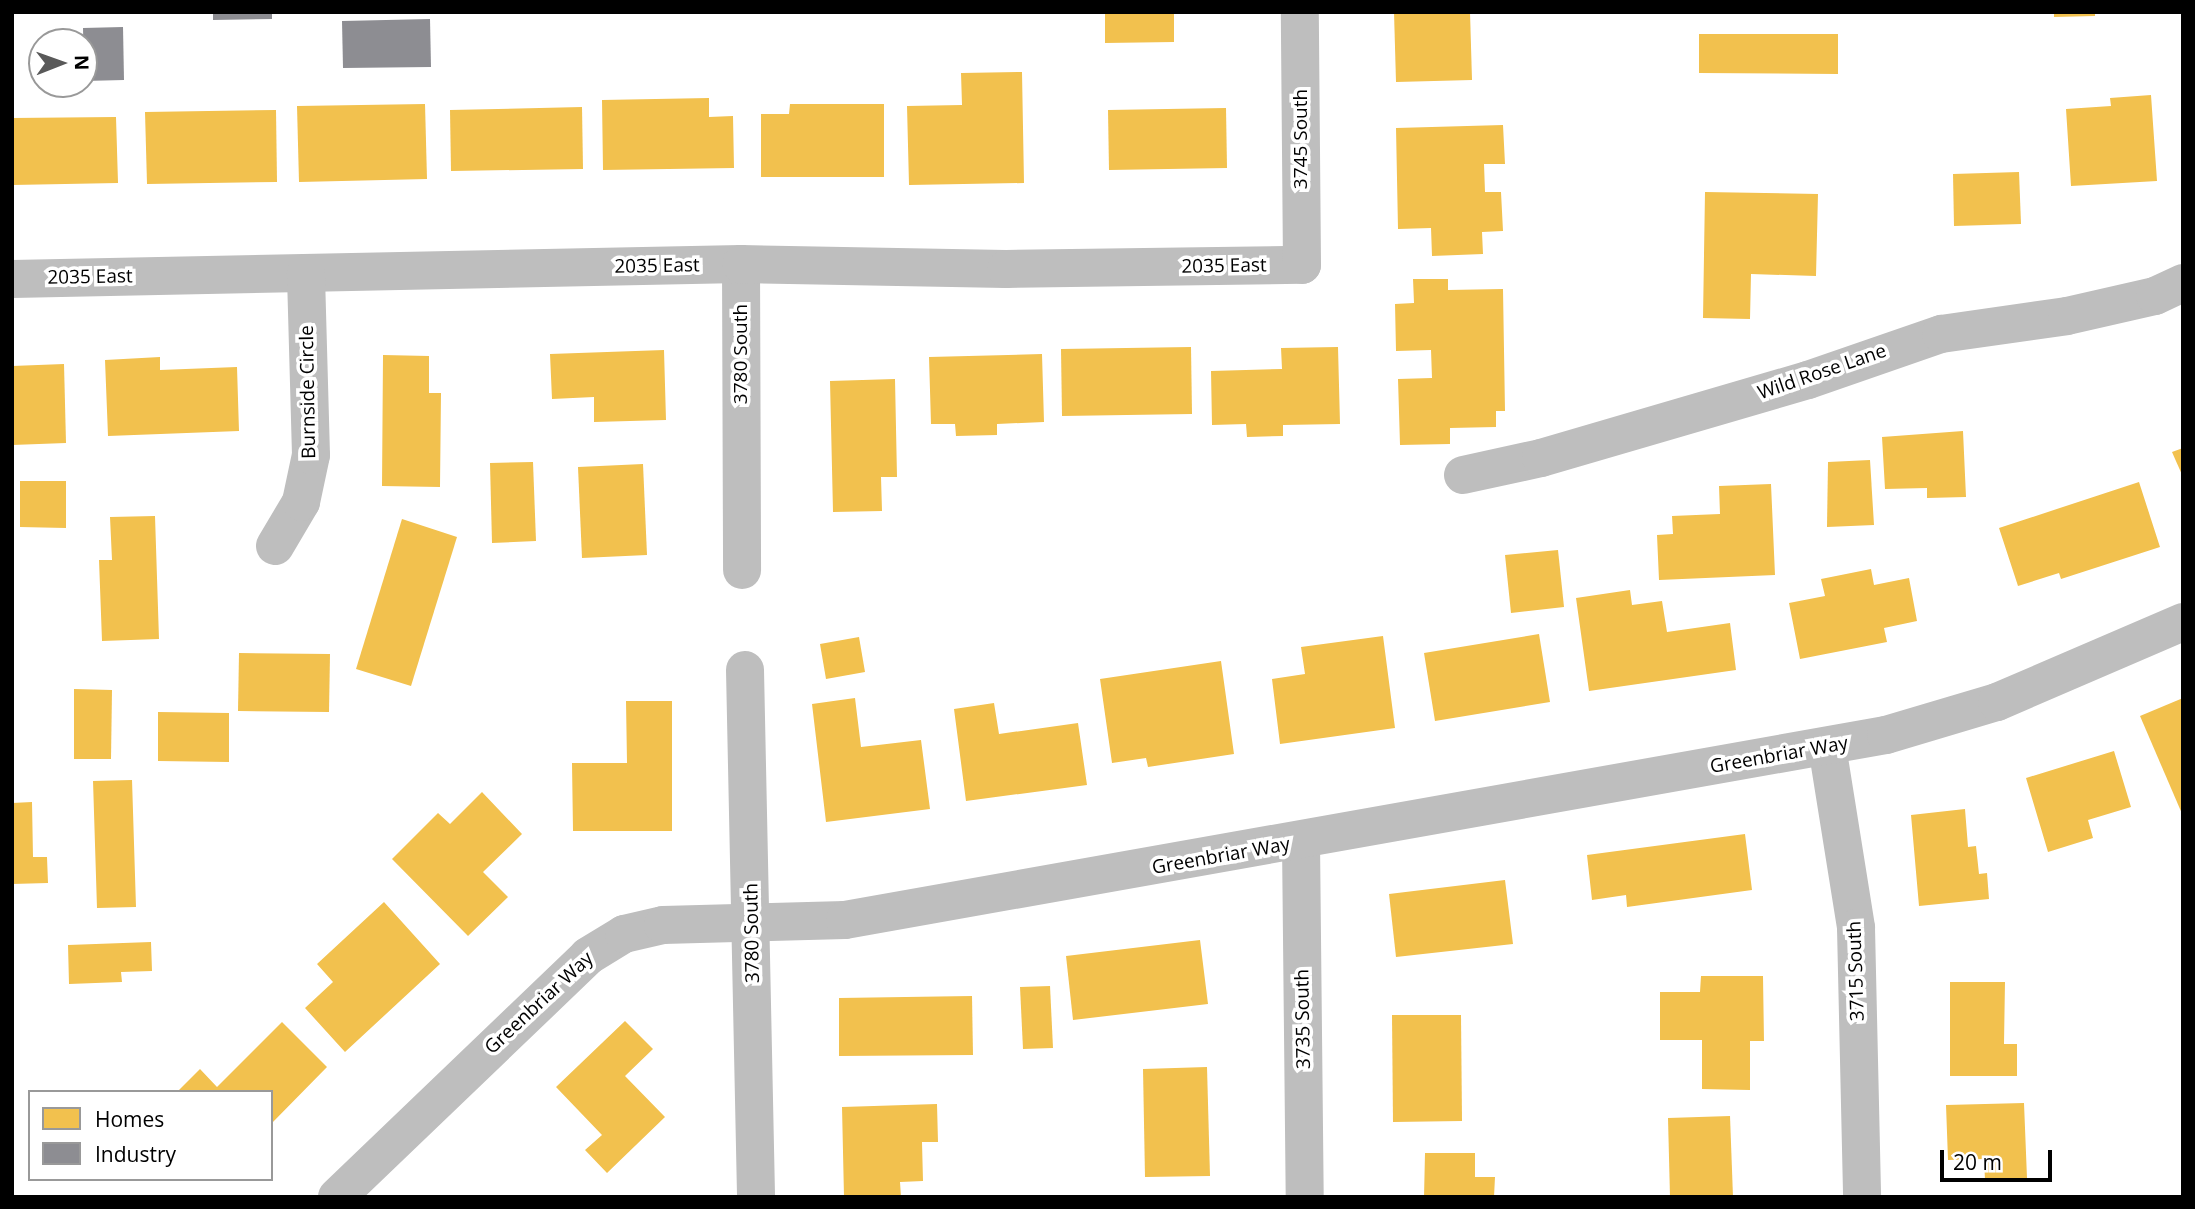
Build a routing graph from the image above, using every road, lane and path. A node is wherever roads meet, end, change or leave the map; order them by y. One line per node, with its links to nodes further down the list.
1 (1300, 12): 3 (street, 3745 South)
2 (741, 264): 3 (street, 2035 East); 4 (street, 2035 East); 9 (street, 3780 South)
3 (1302, 265)
4 (306, 273): 5 (street, 2035 East); 8 (street, Burnside Circle)
5 (12, 279)
6 (2183, 283): 7 (street, Wild Rose Lane)
7 (1463, 475)
8 (275, 546)
9 (742, 570)
10 (2183, 622): 12 (street, Greenbriar Way)
11 (745, 670): 14 (street, 3780 South)
12 (1827, 746): 13 (street, Greenbriar Way); 18 (street, 3715 South)
13 (1301, 842): 14 (street, Greenbriar Way); 17 (street, 3735 South)
14 (753, 923): 15 (street, Greenbriar Way); 16 (street, 3780 South)
15 (337, 1197)
16 (756, 1197)
17 (1305, 1197)
18 (1862, 1197)

